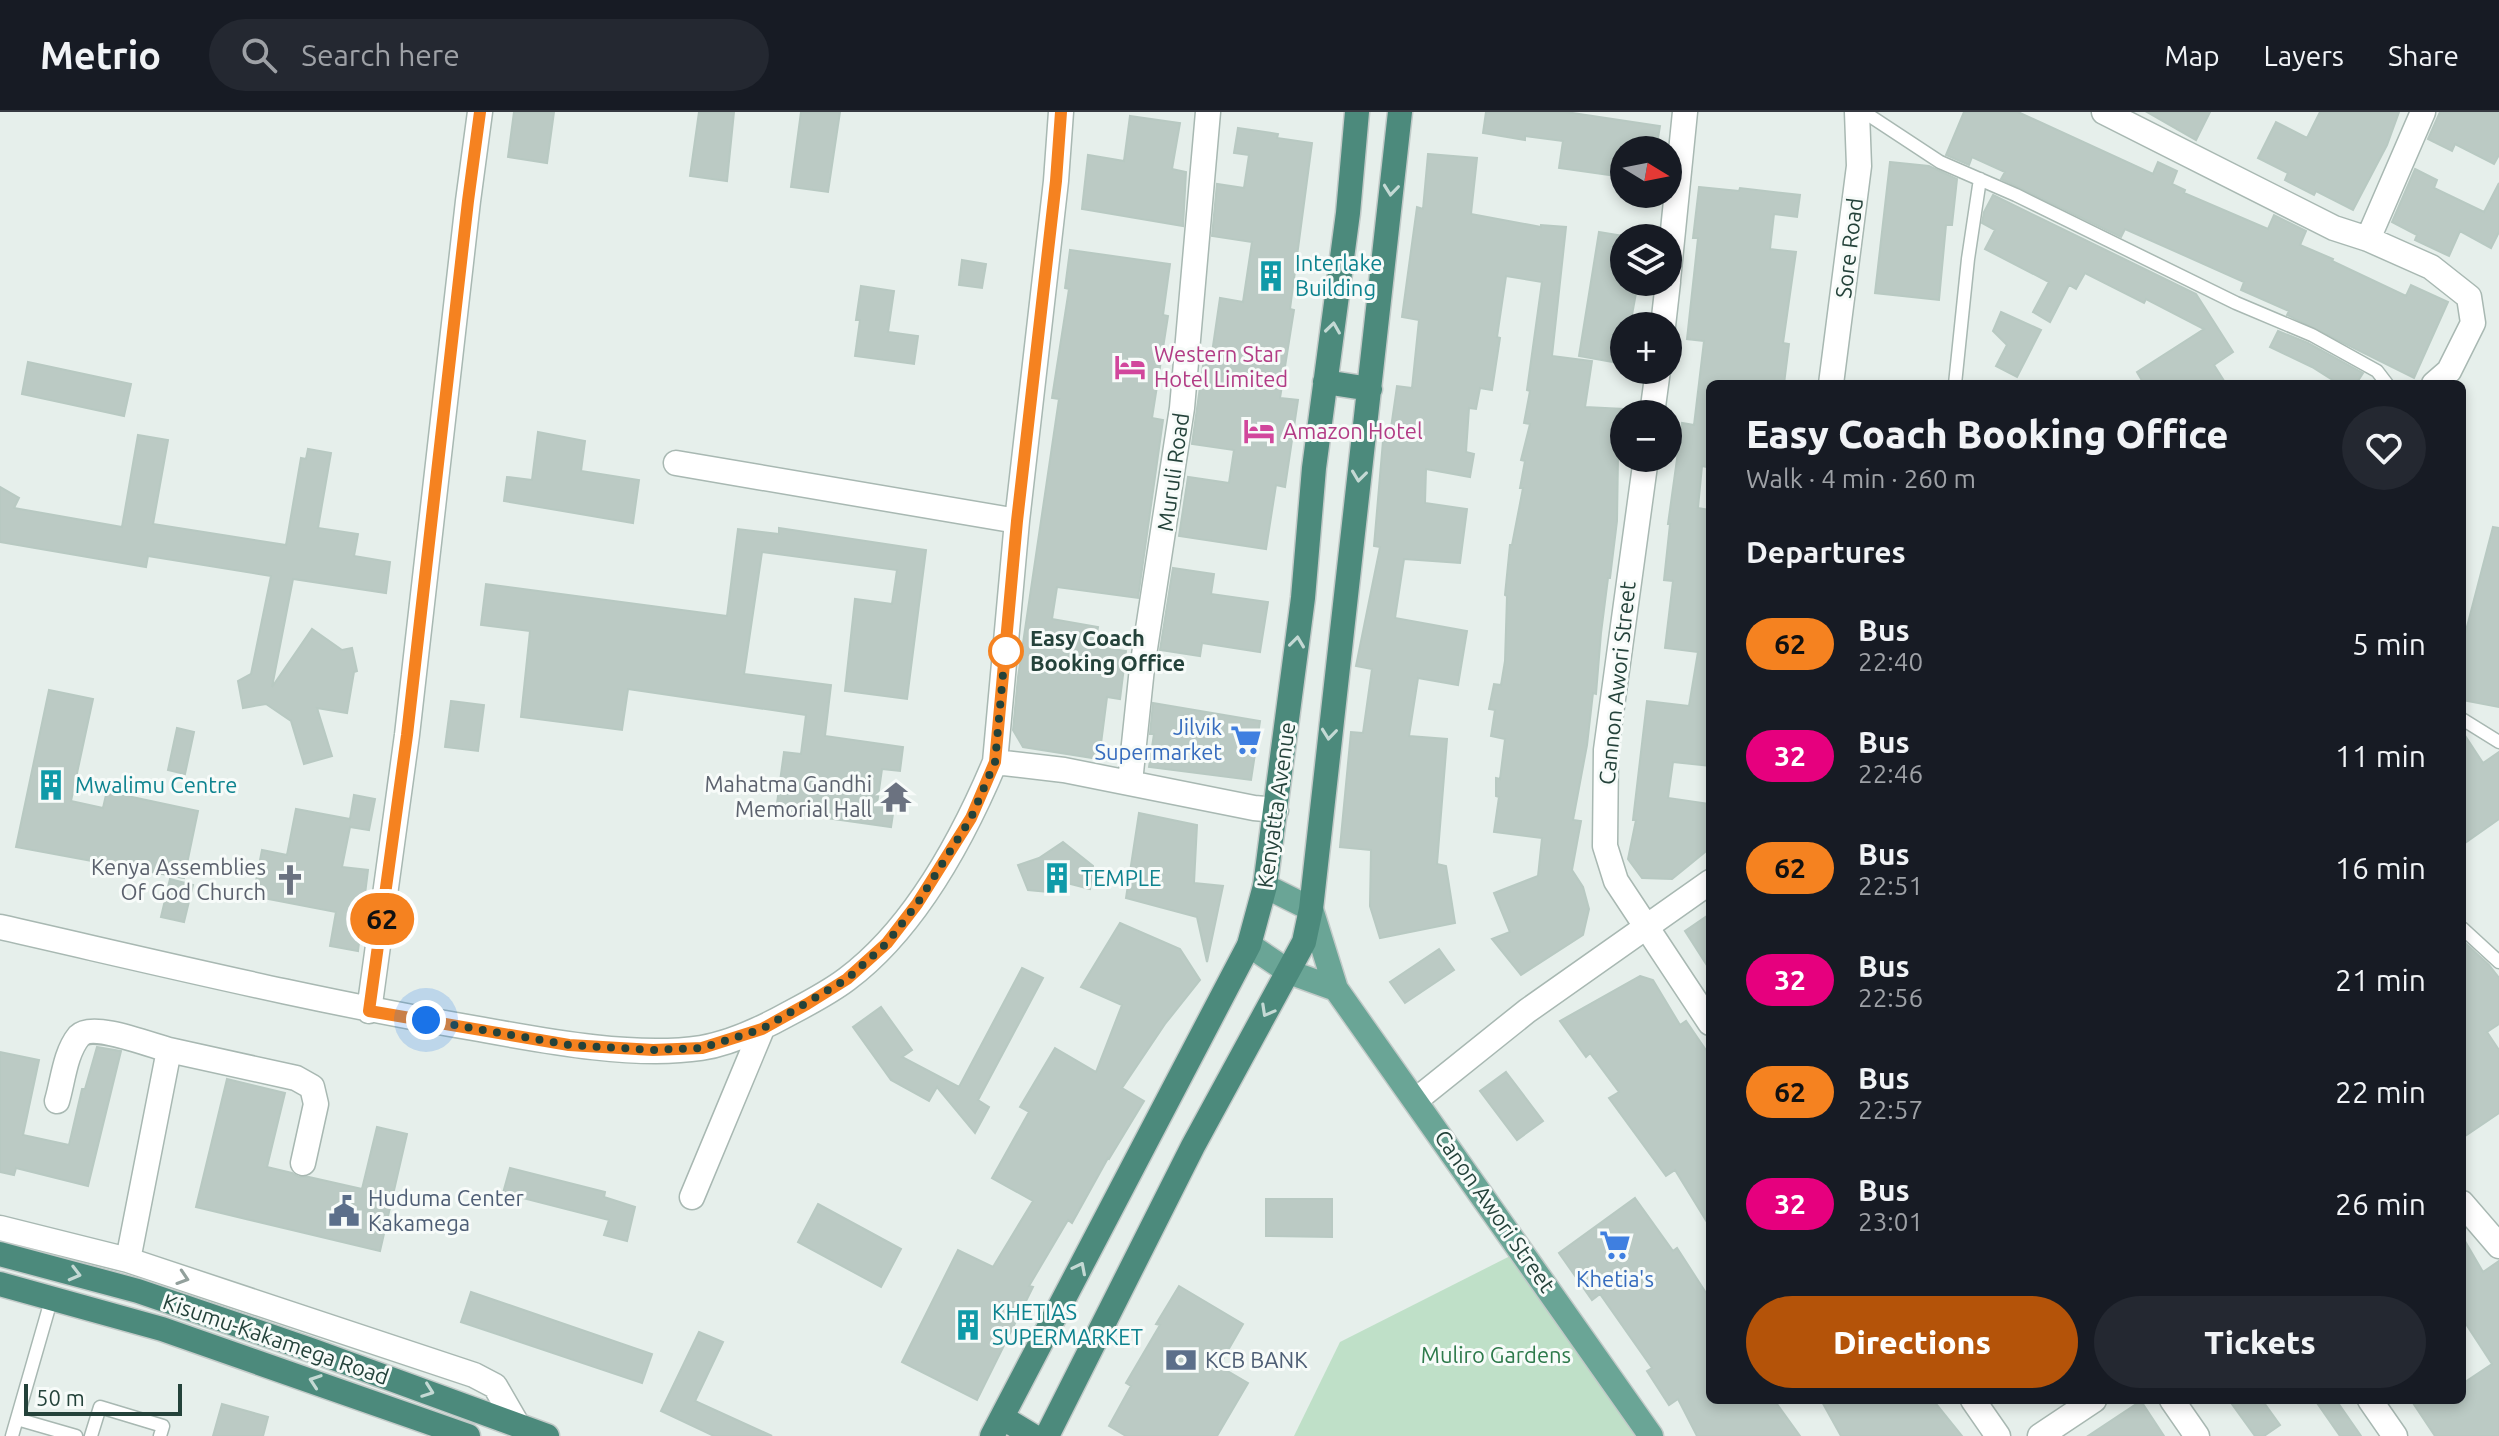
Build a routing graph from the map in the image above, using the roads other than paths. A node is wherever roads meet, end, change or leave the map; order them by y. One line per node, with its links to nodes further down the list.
1 (480, 112): 40 (street)
2 (1061, 112): 22 (street)
3 (1208, 112): 28 (street, Muruli Road)
4 (1357, 112): 18 (highway, Kenyatta Avenue, one-way to 4)
5 (1400, 112): 19 (highway, Kenyatta Avenue, one-way to 19)
6 (1685, 112): 12 (street)
7 (1857, 112): 14 (street, Sore Road)
8 (1864, 112): 11 (lane)
9 (2104, 112): 13 (street)
10 (2423, 112): 13 (street)
11 (1980, 179): 15 (lane); 16 (lane)
12 (1674, 224)
13 (2368, 239): 17 (street)
14 (1832, 380)
15 (1955, 380)
16 (2384, 380)
17 (2439, 380)
18 (1325, 382): 19 (highway); 23 (highway, Kenyatta Avenue)
19 (1370, 389): 24 (highway, Kenyatta Avenue, one-way to 24)
20 (676, 463): 22 (street)
21 (1644, 472): 34 (street, Cannon Awori Street)
22 (1017, 521): 27 (street)
23 (1303, 598): 24 (highway); 29 (highway, Kenyatta Avenue, one-way to 23)
24 (1344, 604): 32 (highway, Kenyatta Avenue, one-way to 32)
25 (2466, 721): 26 (lane)
26 (2499, 742)
27 (995, 762): 28 (street); 42 (street)
28 (1130, 782): 29 (street)
29 (1276, 810): 31 (highway, Kenyatta Avenue)
30 (1706, 885): 34 (street)
31 (1265, 886): 32 (main road); 36 (highway, Kenyatta Avenue)
32 (1311, 909): 38 (highway, Kenyatta Avenue); 39 (main road, Canon Awori Street)
33 (0, 927): 40 (street)
34 (1645, 927): 41 (street, Cannon Awori Street); 44 (street)
35 (2466, 932): 37 (lane)
36 (1249, 945): 38 (main road); 61 (highway, Kenyatta Avenue, one-way to 36)
37 (2499, 962)
38 (1289, 972): 39 (main road); 69 (highway, Kenyatta Avenue, one-way to 69)
39 (1336, 989): 44 (main road, Canon Awori Street)
40 (369, 1011): 42 (street)
41 (1706, 1017)
42 (762, 1029): 47 (street)
43 (169, 1050): 45 (street); 46 (street); 52 (street)
44 (1416, 1100): 70 (main road, Canon Awori Street)
45 (57, 1101)
46 (303, 1163)
47 (692, 1197)
48 (2466, 1208): 50 (street)
49 (0, 1228): 52 (street)
50 (2499, 1246)
51 (0, 1254): 60 (highway, Kisumu-Kakamega Road, one-way to 60)
52 (128, 1260): 60 (street, one-way to 60)
53 (0, 1284): 54 (highway, Kisumu-Kakamega Road)
54 (52, 1297): 59 (lane); 66 (highway, Kisumu-Kakamega Road, one-way to 54)
55 (1976, 1404): 71 (street)
56 (2088, 1404): 72 (street)
57 (2175, 1404): 73 (street)
58 (2373, 1404): 74 (street)
59 (17, 1419): 62 (lane); 63 (lane)
60 (517, 1424): 67 (highway, Kisumu-Kakamega Road)
61 (997, 1427): 68 (highway)
62 (12, 1436)
63 (76, 1436)
64 (91, 1436): 65 (lane)
65 (160, 1436)
66 (468, 1436)
67 (547, 1436)
68 (1033, 1436)
69 (1047, 1436)
70 (1651, 1436)
71 (1998, 1436)
72 (2040, 1436)
73 (2197, 1436)
74 (2395, 1436)

